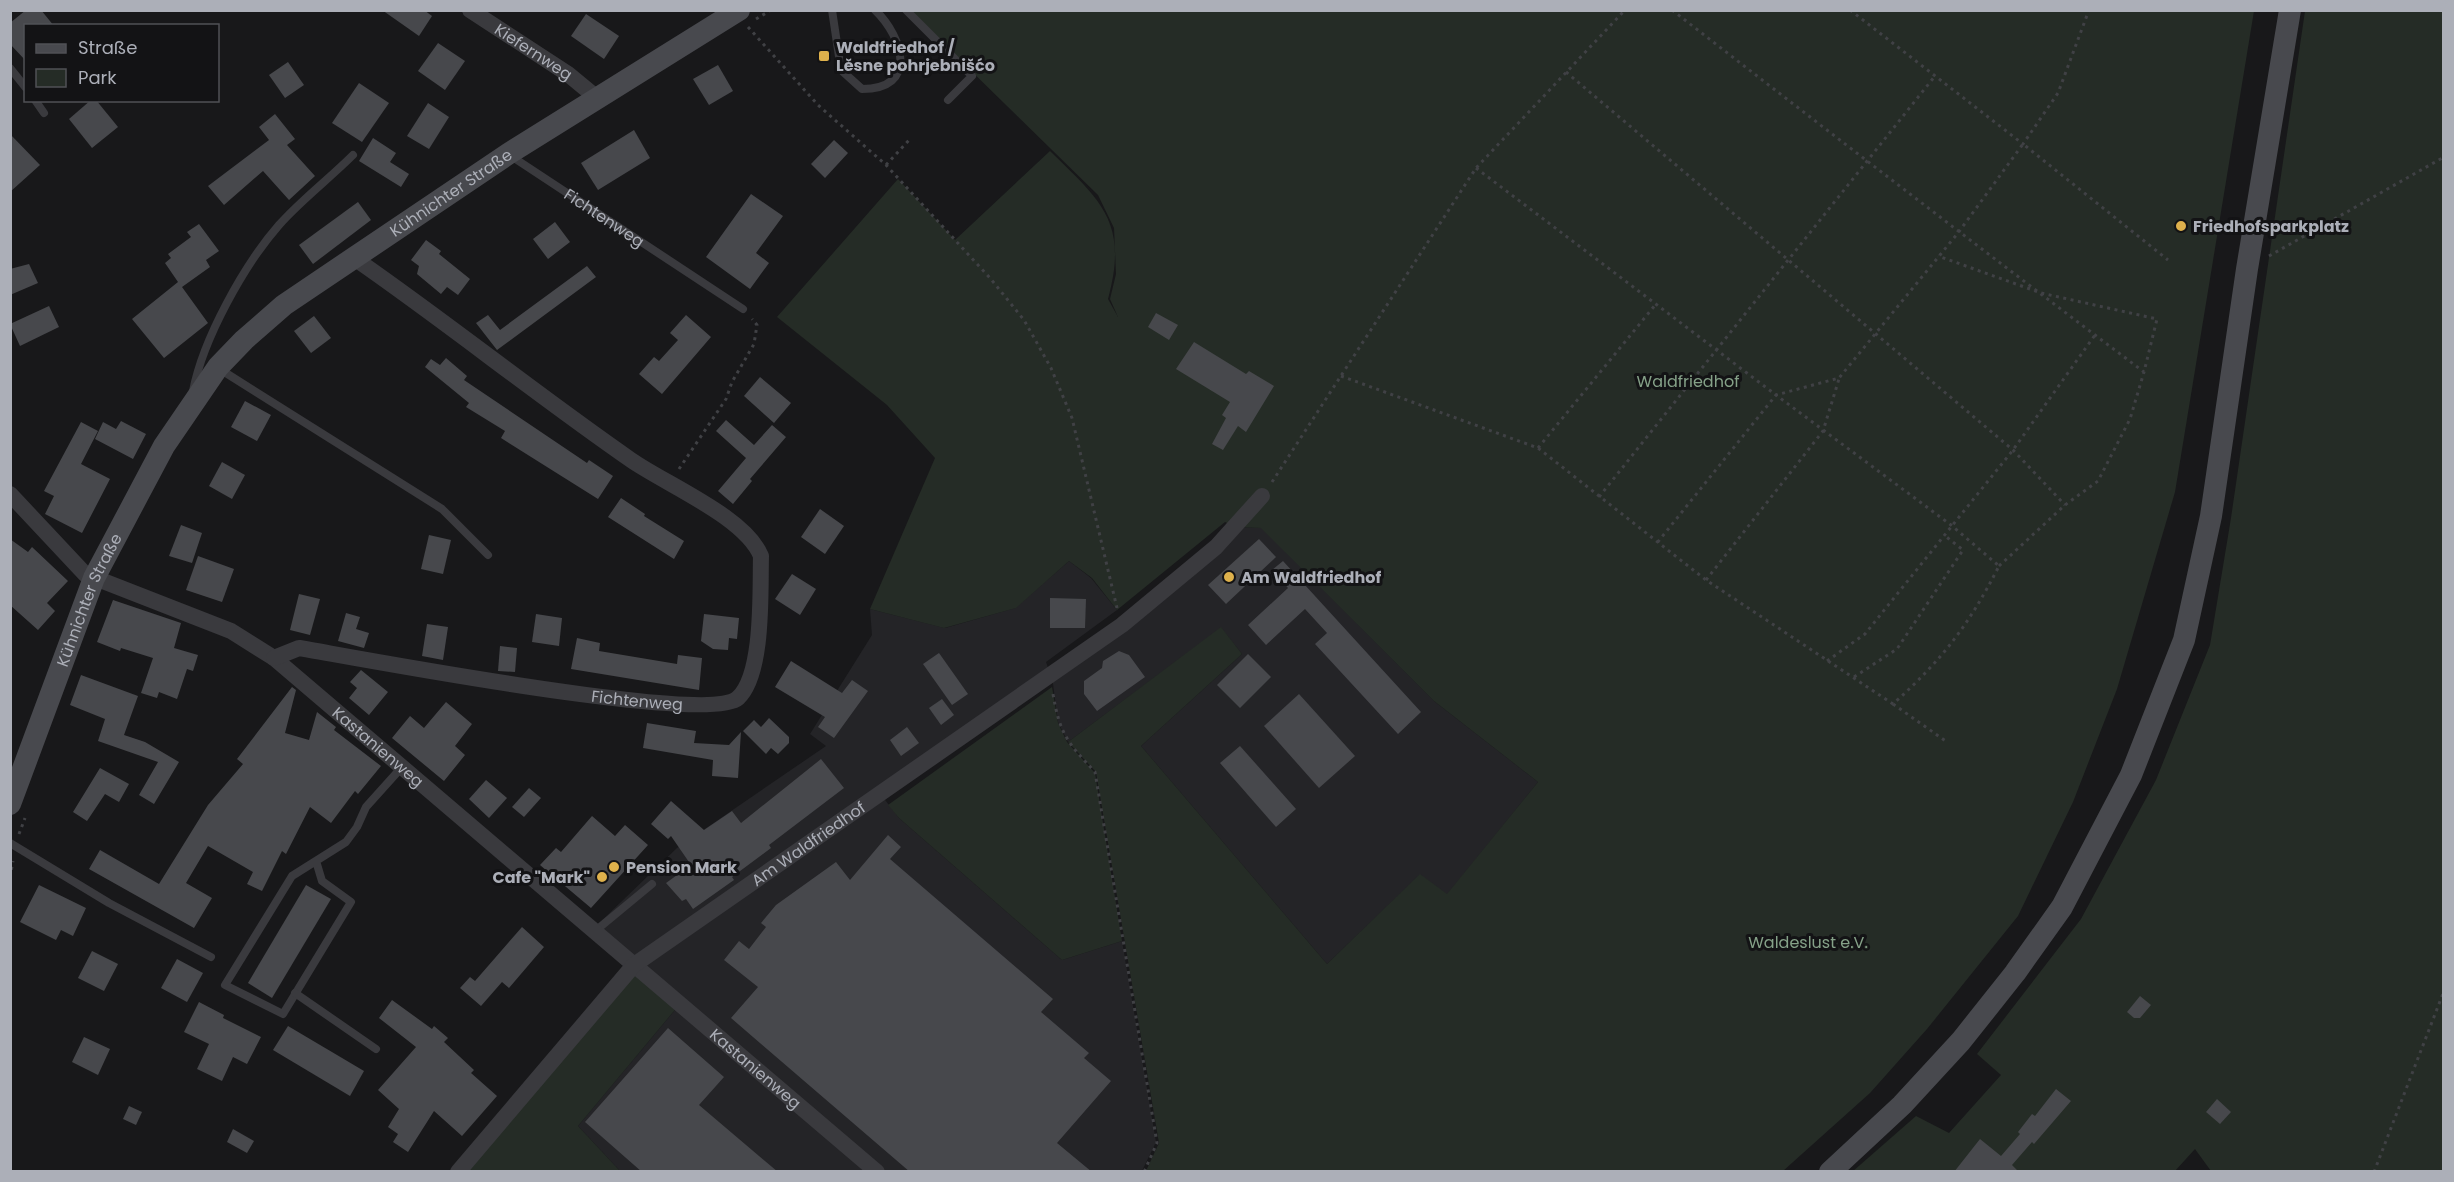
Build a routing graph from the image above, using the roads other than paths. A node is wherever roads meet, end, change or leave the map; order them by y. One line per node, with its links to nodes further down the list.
1 (470, 10): 9 (street, Kiefernweg)
2 (832, 10): 3 (lane)
3 (875, 10)
4 (906, 10): 10 (lane)
5 (2290, 10): 36 (main road)
6 (739, 15): 9 (main road, Kühnichter Straße)
7 (10, 68): 8 (lane)
8 (24, 86)
9 (597, 98): 13 (main road, Kühnichter Straße)
10 (948, 100)
11 (36, 102): 12 (lane)
12 (44, 113)
13 (508, 154): 15 (main road, Kühnichter Straße); 16 (lane, Fichtenweg)
14 (353, 155): 18 (lane, Kühnichter Straße)
15 (354, 258): 17 (main road, Kühnichter Straße); 23 (street, Fichtenweg)
16 (743, 309)
17 (218, 368): 18 (main road, Kühnichter Straße); 21 (lane)
18 (189, 406): 22 (main road, Kühnichter Straße)
19 (10, 494): 22 (street, Kastanienweg)
20 (1262, 496): 31 (street, Am Waldfriedhof)
21 (488, 555)
22 (94, 578): 23 (street, Kastanienweg); 25 (main road, Kühnichter Straße)
23 (274, 658): 24 (street, Kastanienweg)
24 (402, 767): 27 (lane); 29 (street, Kastanienweg)
25 (19, 808)
26 (13, 844): 30 (lane)
27 (316, 861): 32 (lane); 32 (lane)
28 (652, 884): 29 (lane)
29 (594, 932): 31 (street, Kastanienweg)
30 (211, 957)
31 (634, 965): 34 (street); 35 (street, Kastanienweg)
32 (295, 993): 33 (lane)
33 (376, 1049)
34 (458, 1172)
35 (877, 1172)
36 (1830, 1172)

